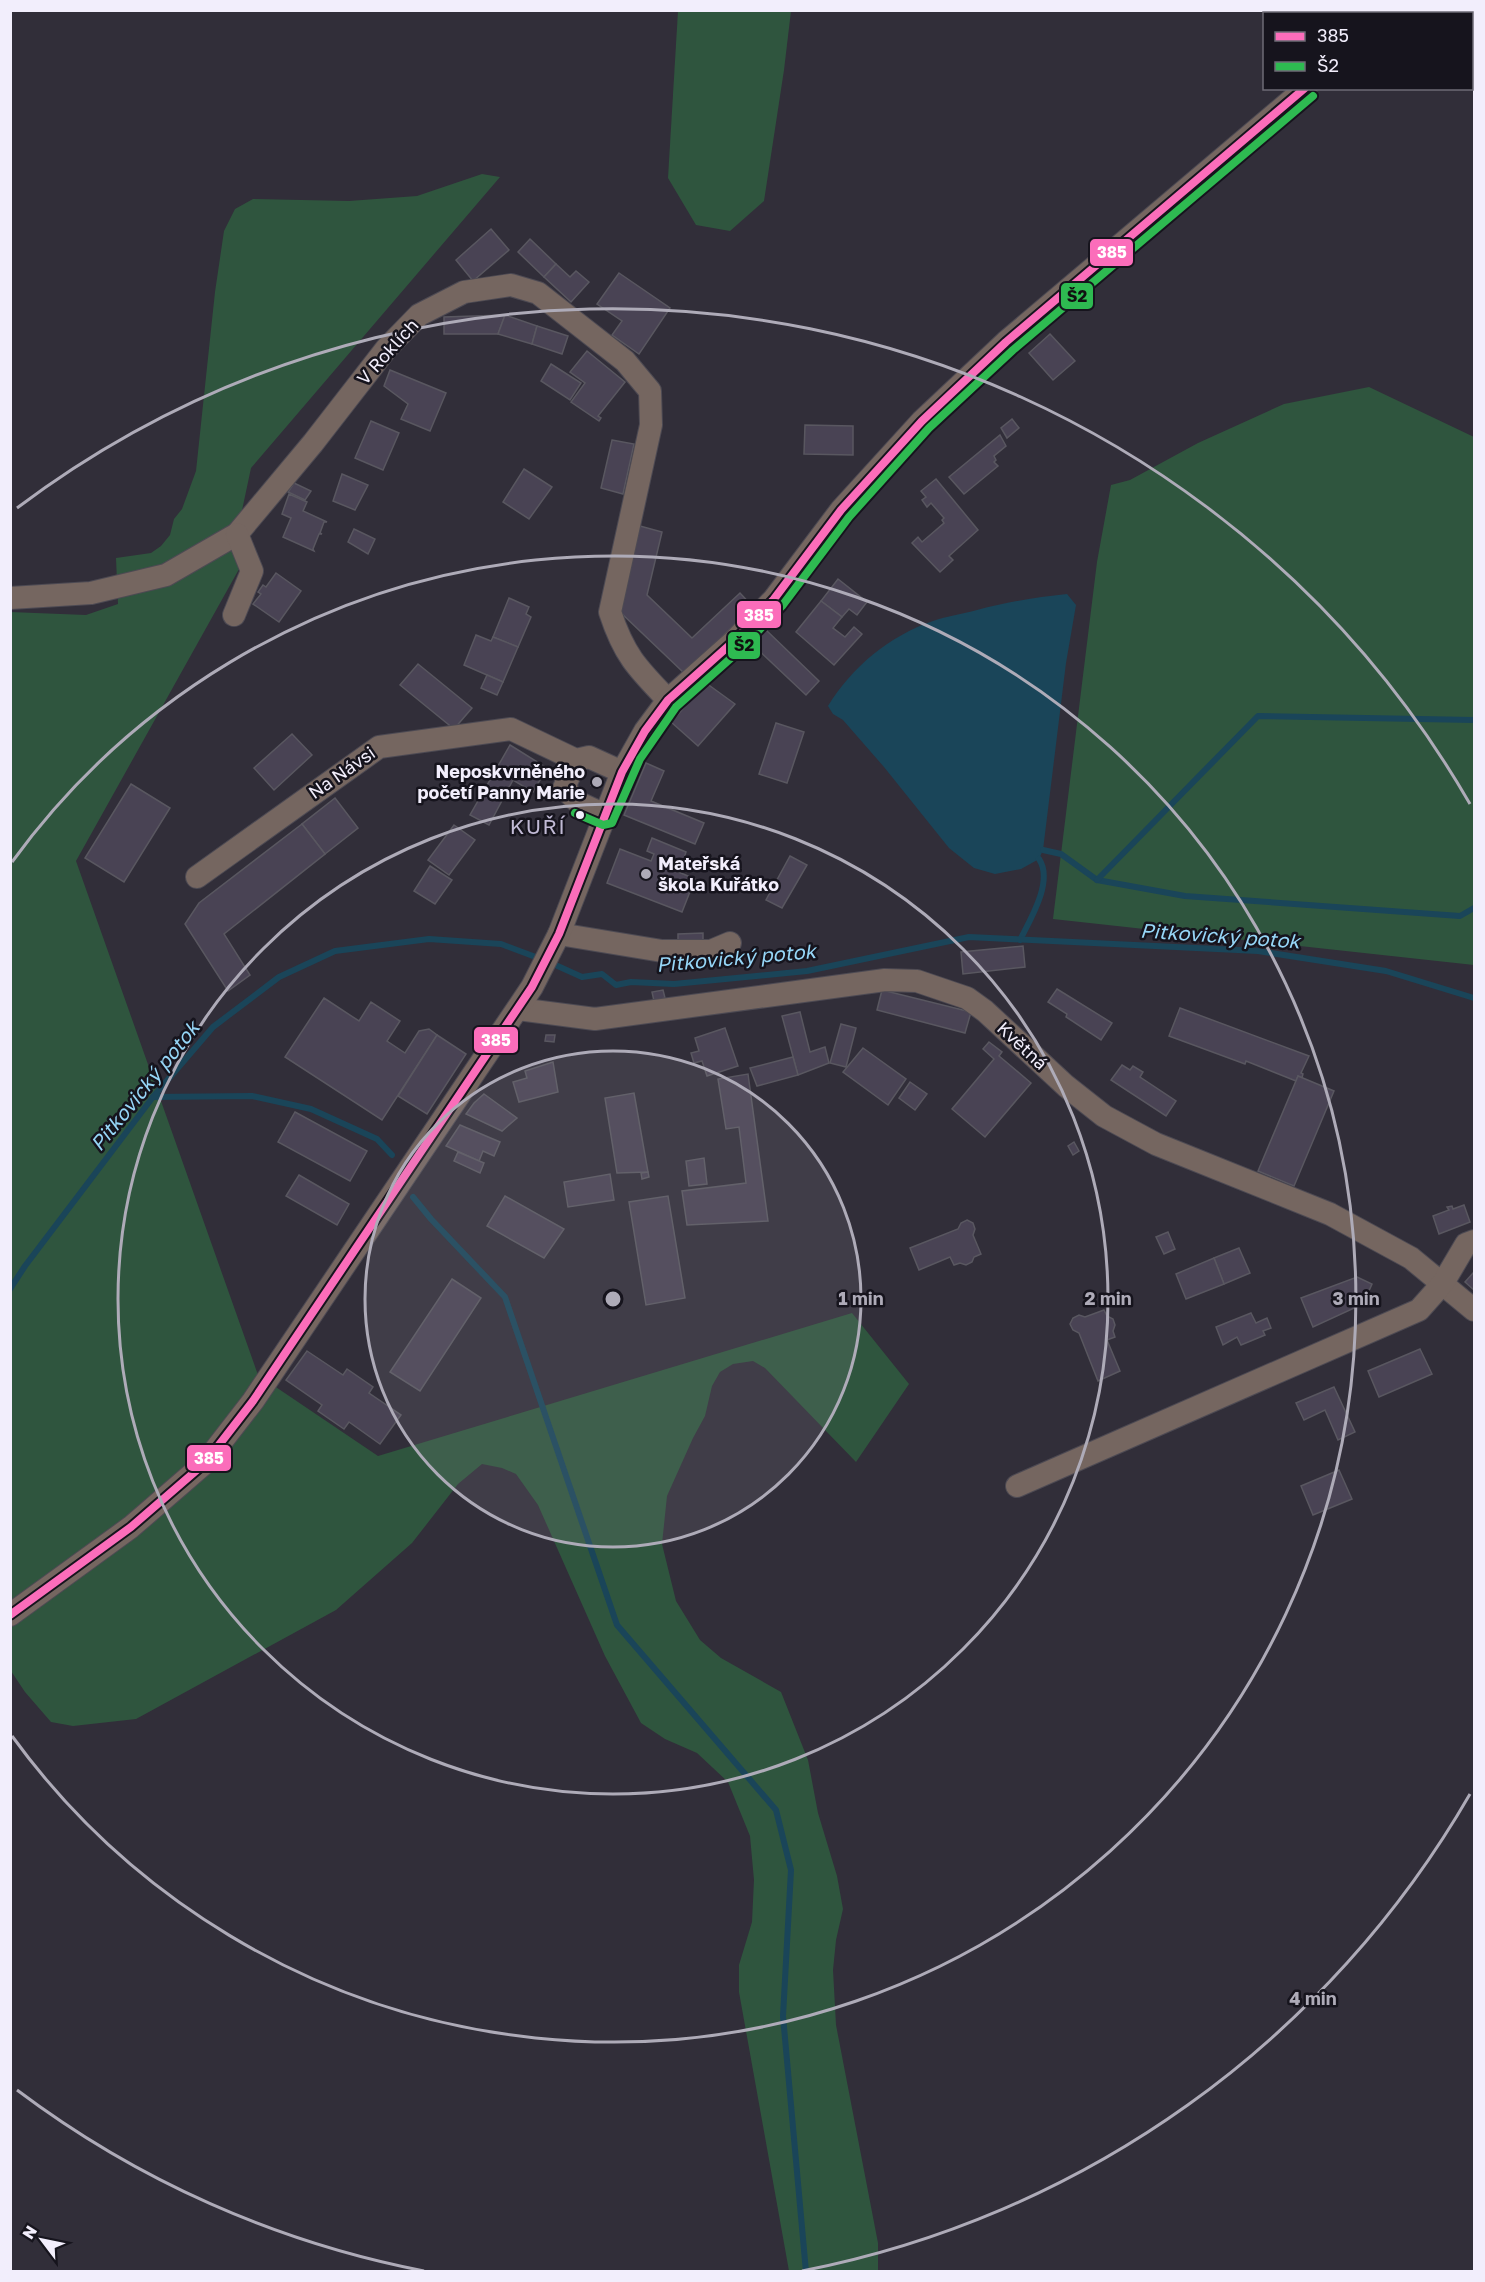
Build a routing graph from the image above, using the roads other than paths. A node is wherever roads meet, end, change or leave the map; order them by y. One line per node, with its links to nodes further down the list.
1 (1304, 90): 5 (street)
2 (237, 534): 3 (street, V Roklích); 4 (street); 5 (street, V Roklích)
3 (10, 598)
4 (234, 615)
5 (668, 700): 7 (street)
6 (576, 760): 7 (street, Na Návsi); 8 (street); 9 (street, Na Návsi)
7 (622, 772): 8 (street)
8 (605, 815): 10 (street)
9 (197, 877)
10 (555, 940): 11 (street); 12 (street)
11 (730, 943)
12 (518, 1009): 14 (street, Květná); 17 (street)
13 (1474, 1241): 14 (street)
14 (1443, 1283): 15 (street, Květná); 16 (street)
15 (1474, 1310)
16 (1017, 1486)
17 (10, 1615)

